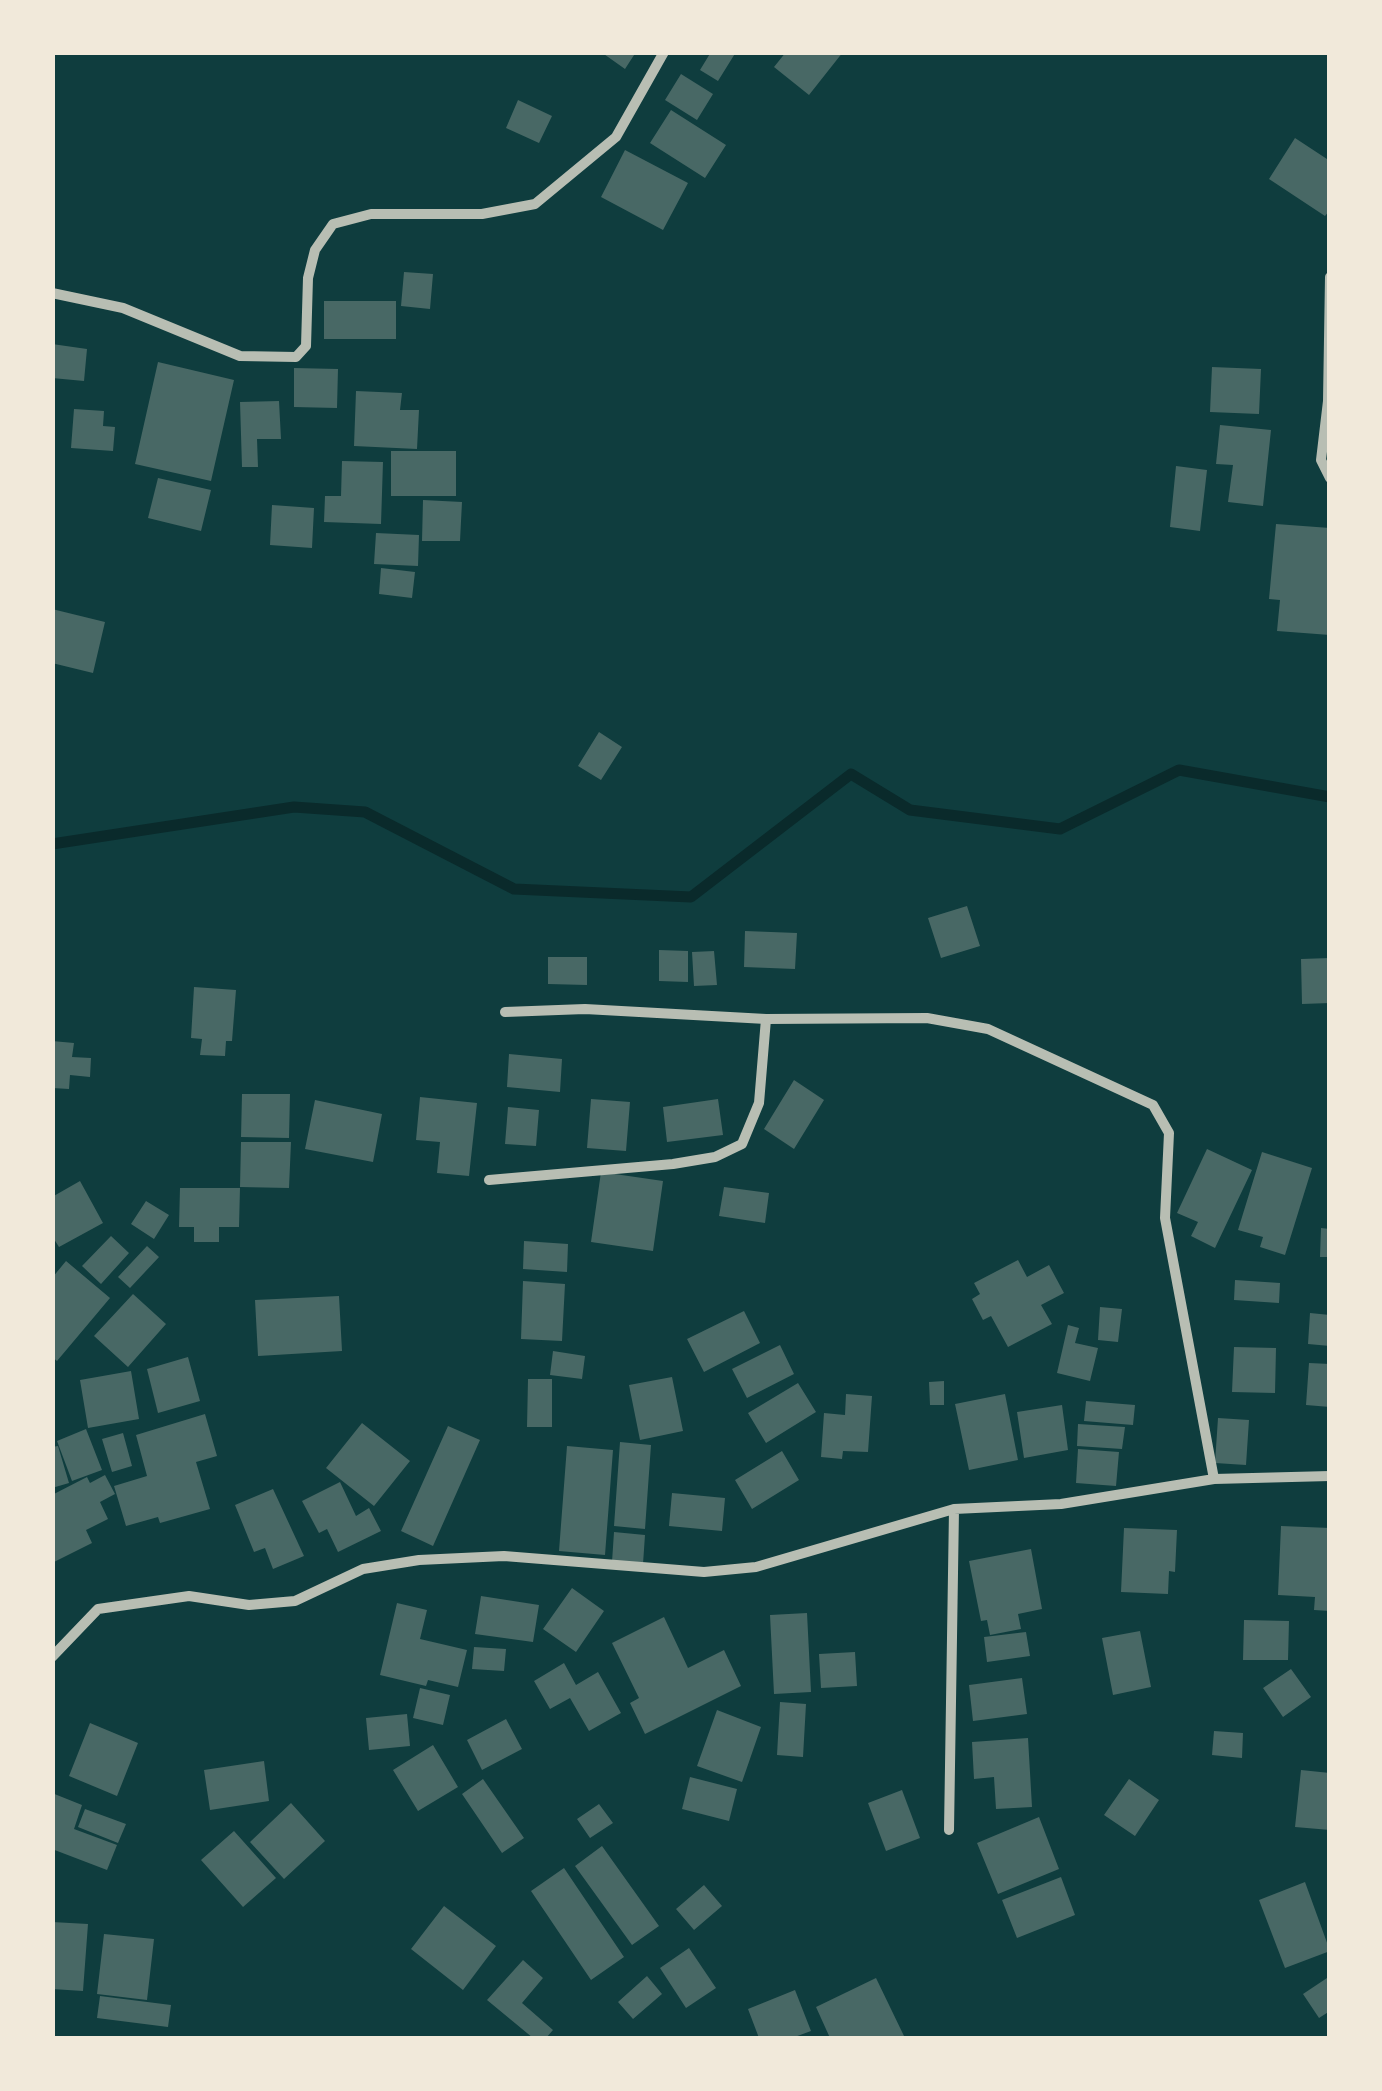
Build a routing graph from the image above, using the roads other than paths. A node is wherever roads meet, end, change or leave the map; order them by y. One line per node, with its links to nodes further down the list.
1 (664, 52): 3 (street)
2 (1330, 276): 4 (street)
3 (52, 293)
4 (1330, 478)
5 (506, 1012): 6 (street)
6 (766, 1019): 7 (street); 9 (street)
7 (489, 1180)
8 (1330, 1476): 9 (street)
9 (1214, 1478): 10 (street)
10 (954, 1509): 11 (street); 12 (street)
11 (52, 1657)
12 (949, 1830)

